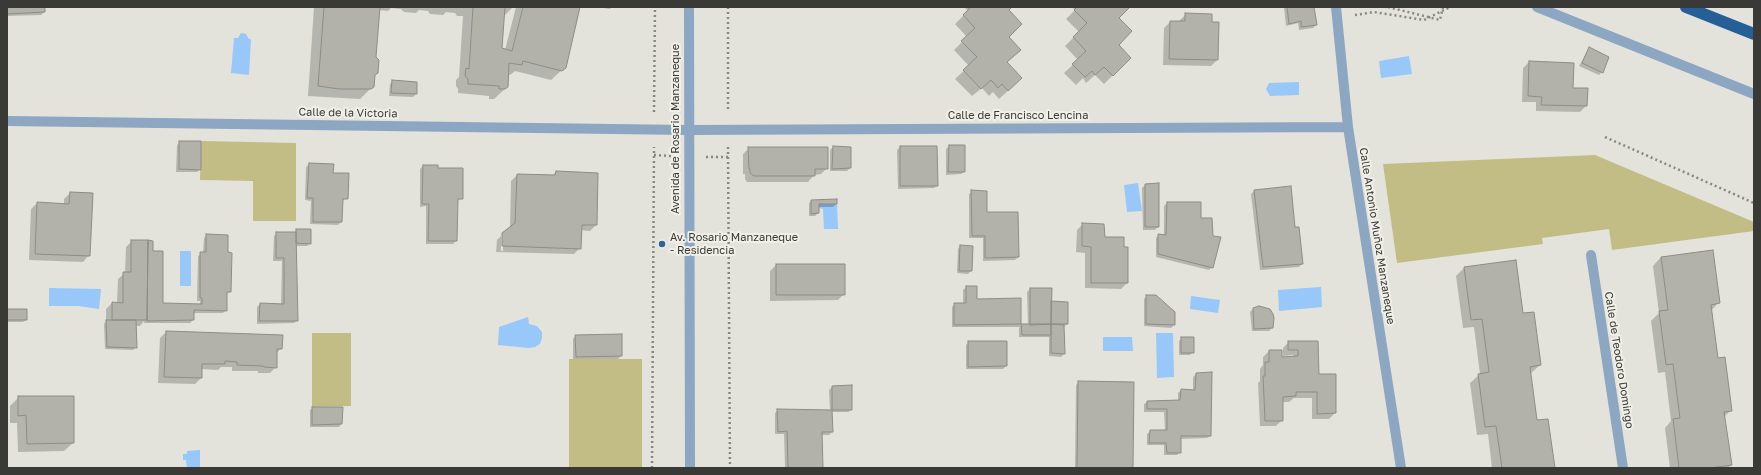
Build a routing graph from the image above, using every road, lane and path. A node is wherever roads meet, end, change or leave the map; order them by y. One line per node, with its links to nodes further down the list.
1 (655, 7): 15 (path)
2 (689, 7): 16 (street, Avenida de Rosario Manzaneque)
3 (728, 7): 17 (path)
4 (1336, 7): 14 (street, Calle Antonio Muñoz Manzaneque)
5 (1388, 7): 6 (path, bridge)
6 (1443, 7)
7 (1450, 7): 10 (path)
8 (1537, 7): 12 (street)
9 (1686, 7): 11 (highway)
10 (1354, 15)
11 (1754, 34)
12 (1754, 94)
13 (7, 121): 15 (street, Calle de la Victoria)
14 (1348, 127): 17 (street, Calle de Francisco Lencina); 24 (street, Calle Antonio Muñoz Manzaneque)
15 (654, 129): 16 (street, Calle de la Victoria); 21 (path)
16 (688, 130): 17 (street, Calle de Francisco Lencina); 22 (street, Avenida de Rosario Manzaneque)
17 (728, 130): 23 (path)
18 (1605, 138): 19 (path)
19 (1754, 203)
20 (1591, 255): 25 (street, Calle de Teodoro Domingo)
21 (652, 468)
22 (690, 468)
23 (730, 468)
24 (1401, 468)
25 (1623, 468)

